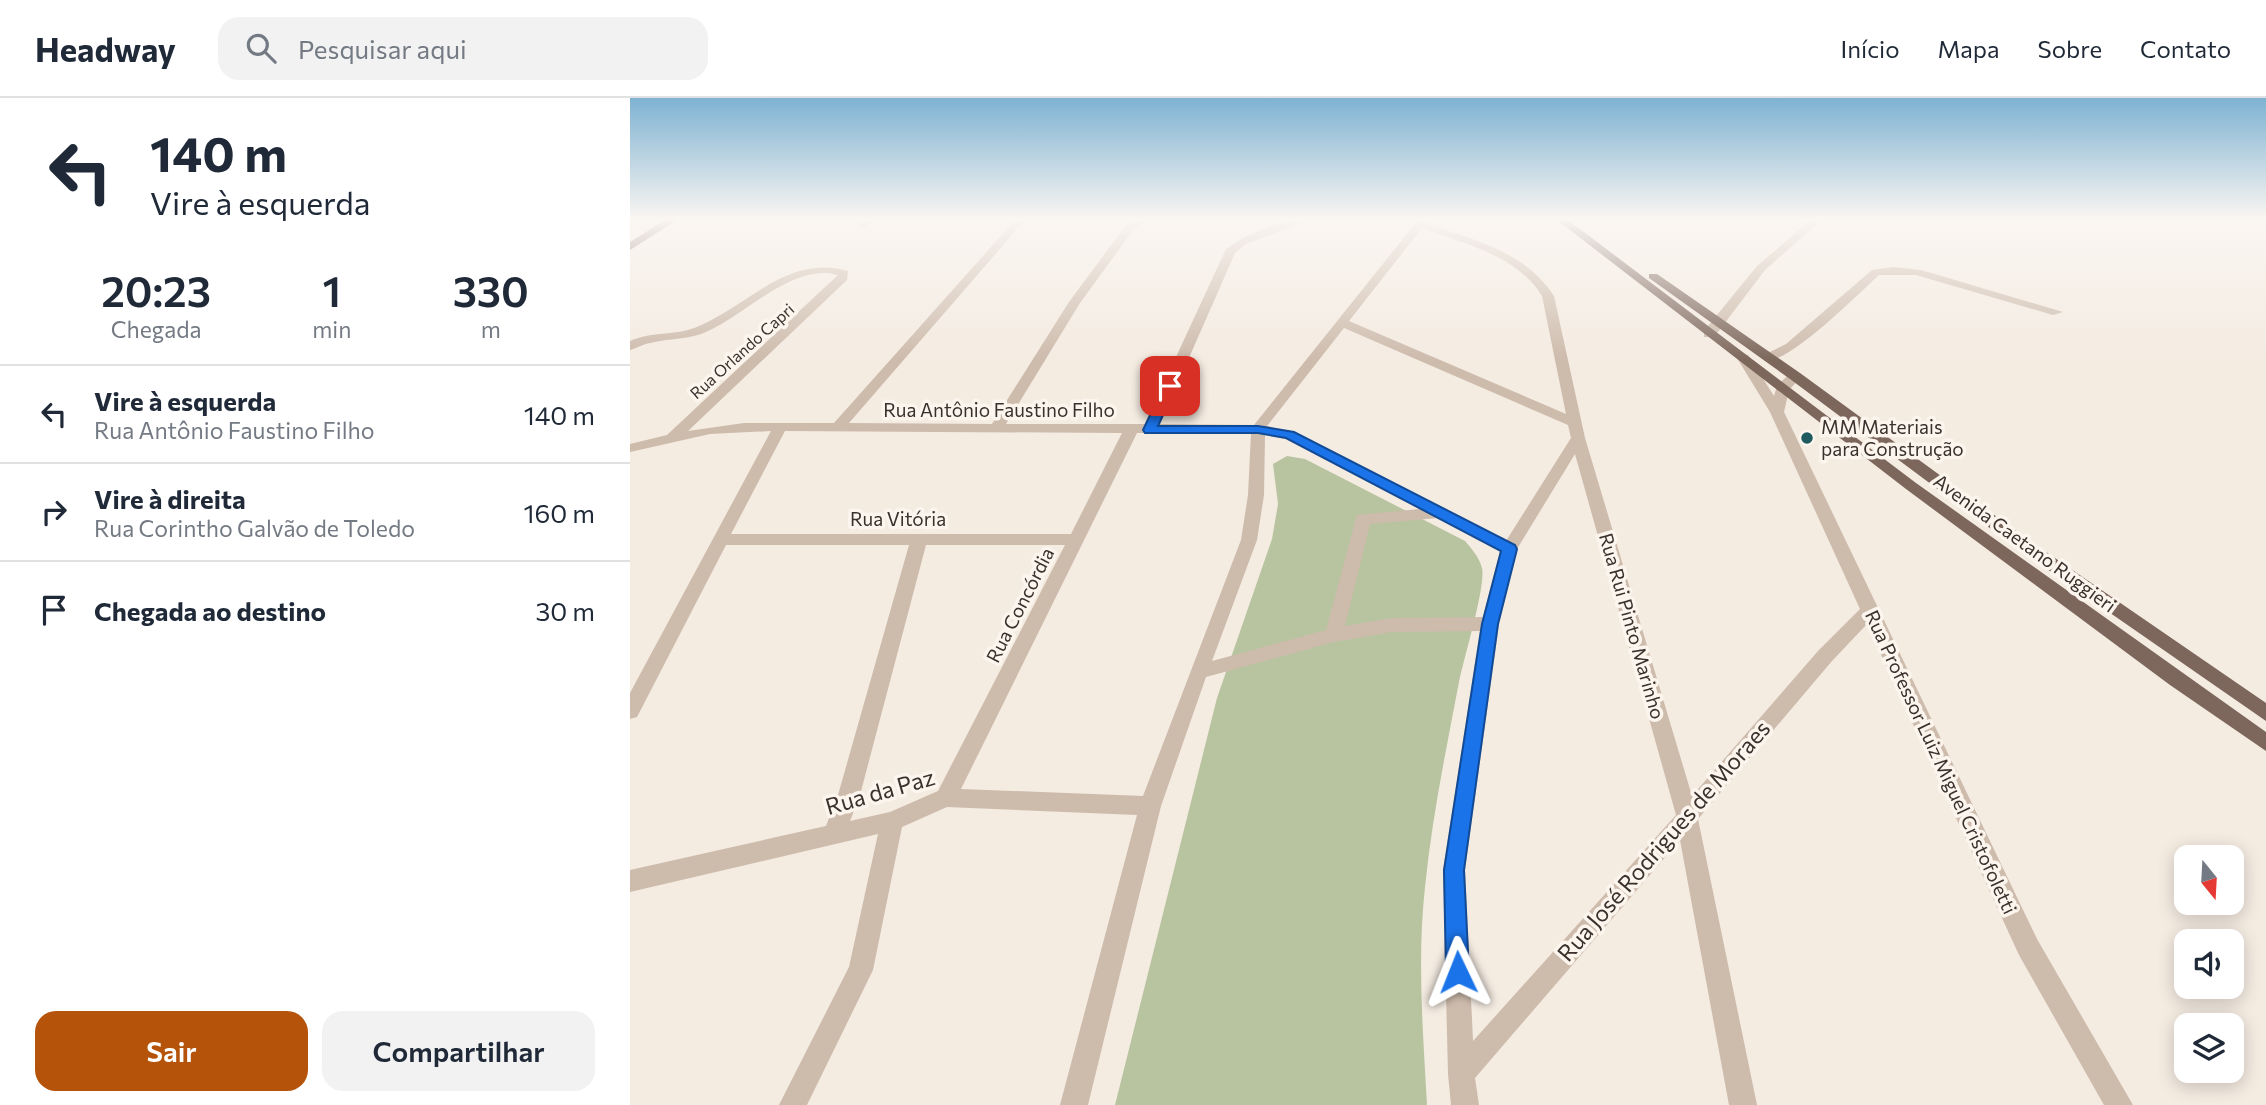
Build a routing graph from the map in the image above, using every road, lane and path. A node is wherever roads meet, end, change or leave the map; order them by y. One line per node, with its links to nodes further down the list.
1 (979, 267): 19 (street)
2 (1100, 267): 21 (street)
3 (1222, 267): 22 (street, Rua Concórdia)
4 (1387, 267): 10 (street)
5 (1524, 267): 23 (street, Rua Rui Pinto Marinho)
6 (1627, 267): 11 (main road, Avenida Caetano Ruggieri)
7 (1636, 267): 11 (main road, Avenida Caetano Ruggieri)
8 (1762, 267): 11 (street)
9 (2057, 312): 14 (street)
10 (1343, 323): 20 (street); 23 (street)
11 (1713, 329): 13 (main road, Avenida Caetano Ruggieri); 14 (main road, Avenida Caetano Ruggieri)
12 (630, 346): 24 (street, Rua Orlando Capri)
13 (1743, 358): 16 (main road, Avenida Caetano Ruggieri); 17 (street, Rua Professor Luiz Miguel Cristofoletti)
14 (1769, 358): 15 (main road, Avenida Caetano Ruggieri)
15 (1795, 376): 16 (street); 36 (main road, Avenida Caetano Ruggieri)
16 (1782, 388): 17 (street); 37 (main road, Avenida Caetano Ruggieri)
17 (1777, 412): 31 (street, Rua Professor Luiz Miguel Cristofoletti)
18 (779, 427): 19 (street, Rua Antônio Faustino Filho); 24 (street, Rua Antônio Faustino Filho); 28 (street)
19 (838, 428): 21 (street, Rua Antônio Faustino Filho)
20 (1258, 429): 22 (street, Rua Antônio Faustino Filho); 26 (street, Rua Antônio Faustino Filho); 34 (street)
21 (995, 430): 22 (street, Rua Antônio Faustino Filho)
22 (1141, 430): 27 (street, Rua Concórdia)
23 (1577, 430): 30 (street); 40 (street, Rua Rui Pinto Marinho)
24 (673, 437): 25 (street, Rua Antônio Faustino Filho)
25 (630, 448)
26 (1441, 513): 30 (street, Rua Antônio Faustino Filho); 33 (street)
27 (1076, 539): 29 (street, Rua Vitória); 38 (street, Rua Concórdia)
28 (720, 540): 29 (street, Rua Vitória); 35 (street)
29 (919, 540): 42 (street)
30 (1509, 549): 32 (street)
31 (1869, 611): 40 (street, Rua José Rodrigues de Moraes); 49 (street, Rua Professor Luiz Miguel Cristofoletti)
32 (1490, 624): 33 (street); 44 (street)
33 (1334, 635): 34 (street)
34 (1198, 672): 39 (street)
35 (630, 711)
36 (2266, 713)
37 (2266, 743)
38 (946, 798): 39 (street, Rua da Paz); 41 (street, Rua da Paz)
39 (1150, 806): 46 (street)
40 (1687, 817): 44 (street, Rua José Rodrigues de Moraes); 48 (street, Rua Rui Pinto Marinho)
41 (892, 821): 42 (street, Rua da Paz); 45 (street)
42 (834, 834): 43 (street, Rua da Paz)
43 (630, 881)
44 (1461, 1073): 47 (street)
45 (793, 1105)
46 (1074, 1105)
47 (1465, 1105)
48 (1743, 1105)
49 (2119, 1105)

